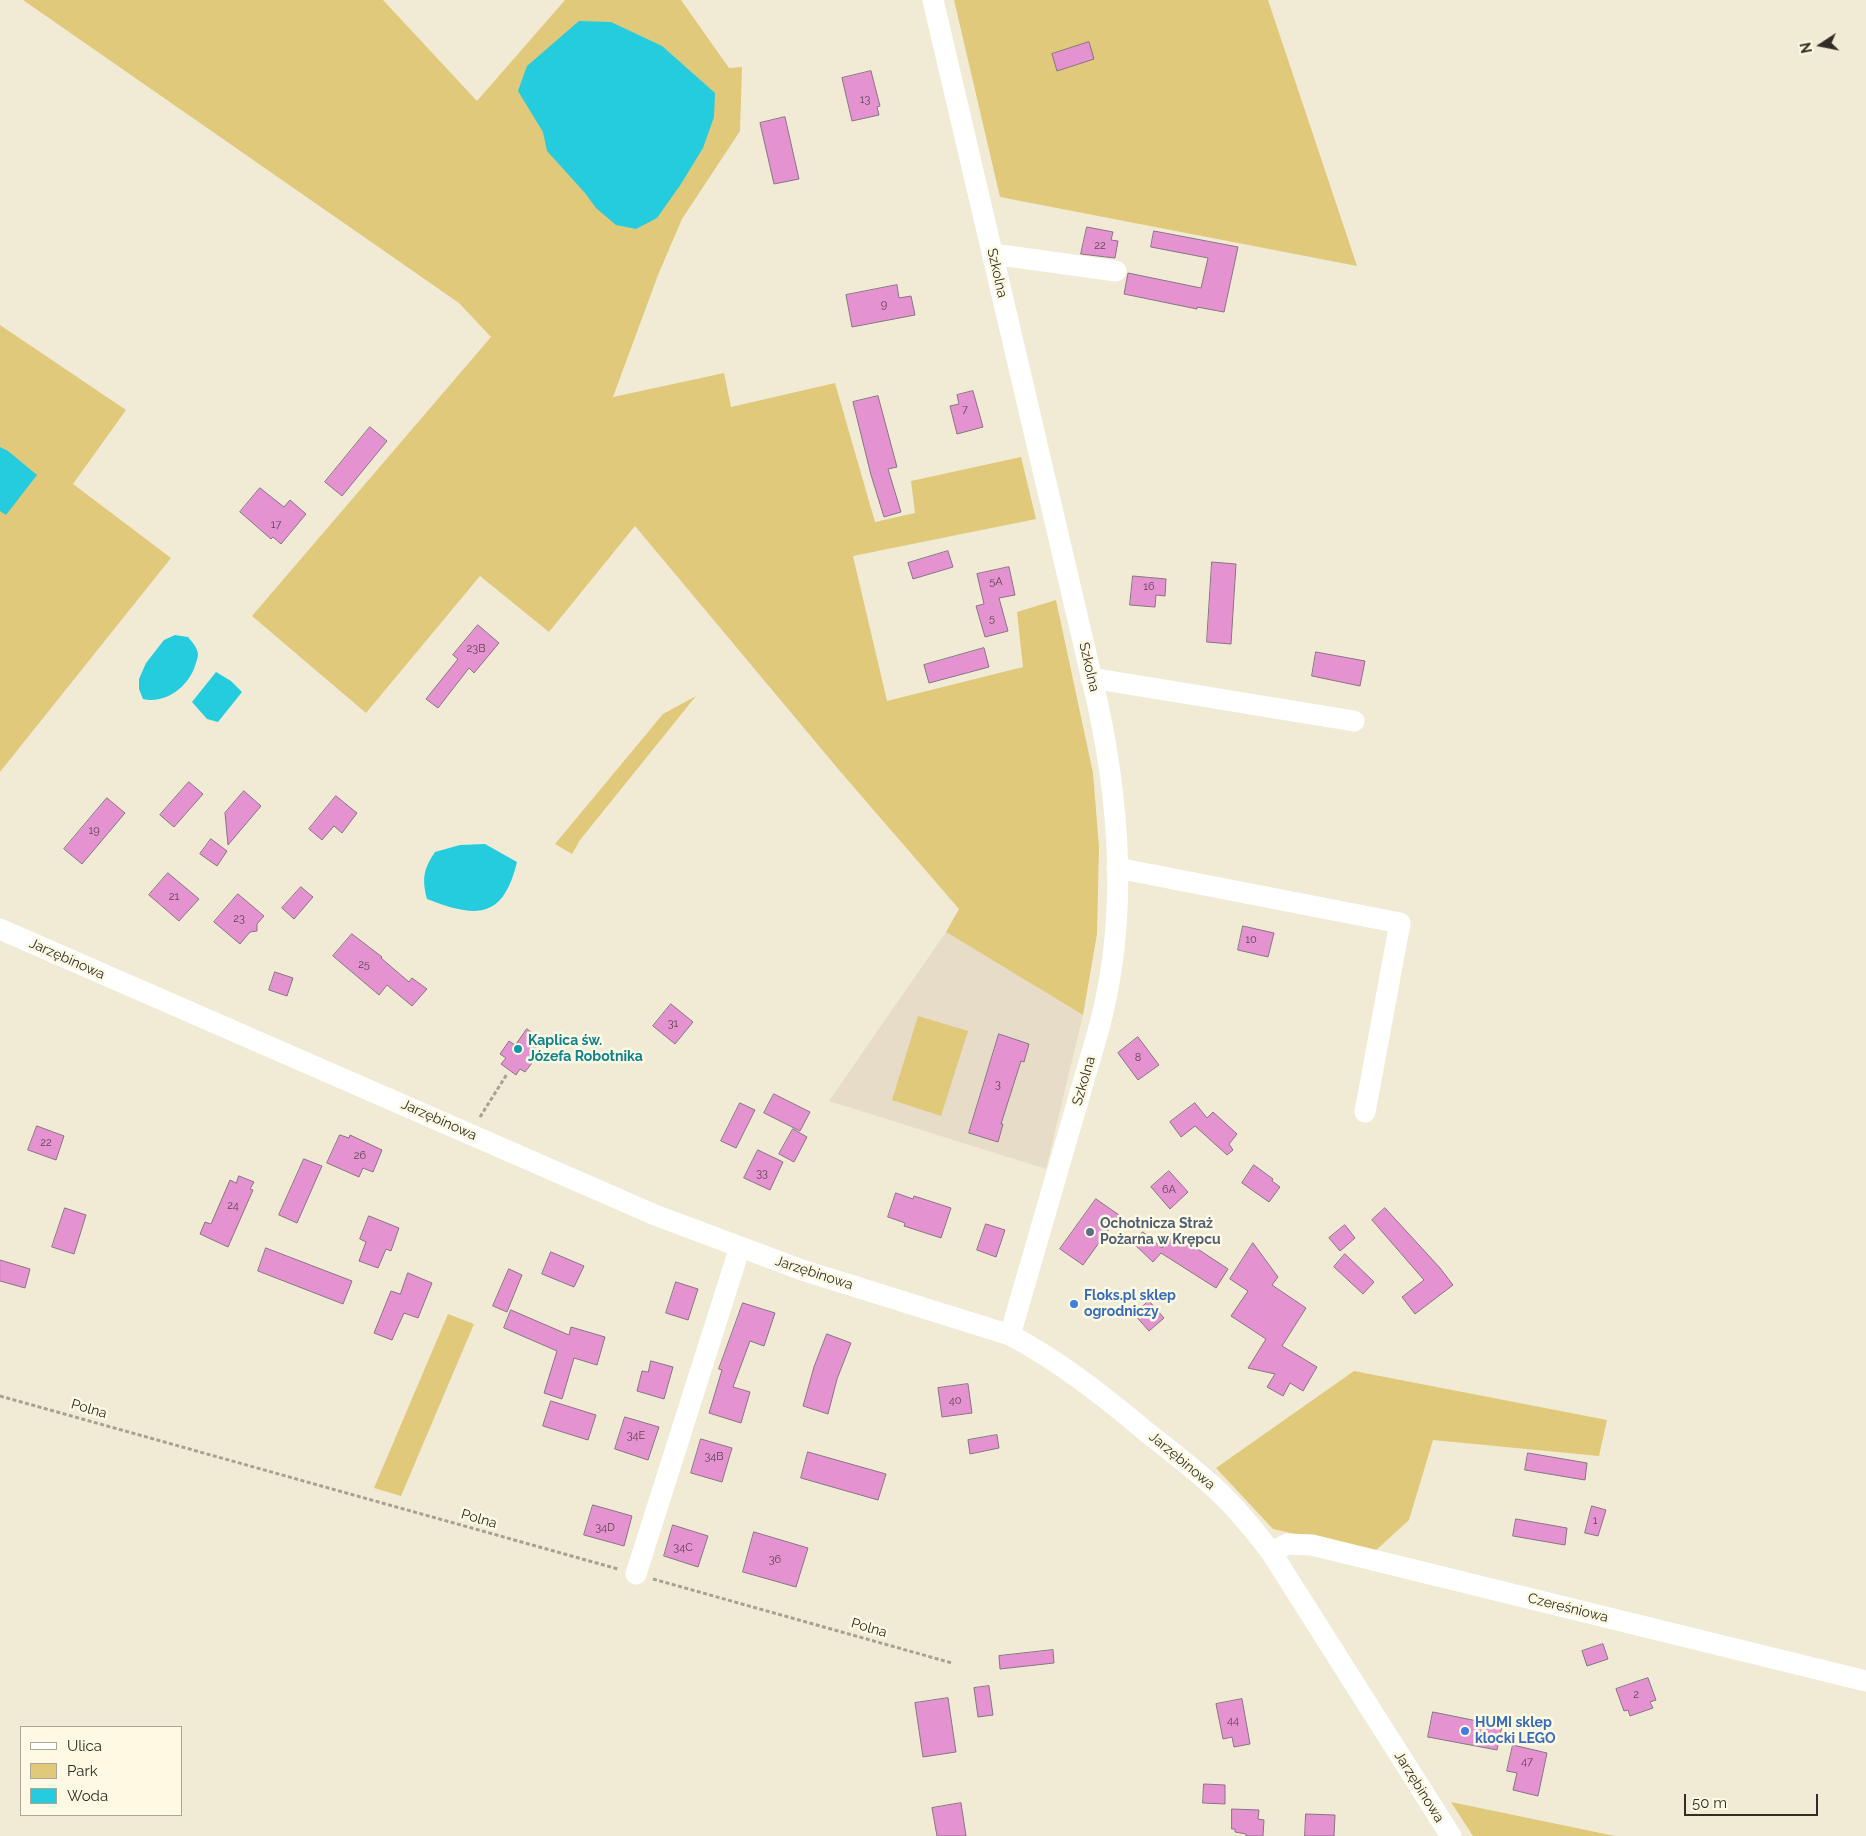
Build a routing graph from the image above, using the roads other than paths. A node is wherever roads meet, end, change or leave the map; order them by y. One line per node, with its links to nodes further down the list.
1 (933, 0): 2 (street, Szkolna)
2 (993, 254): 3 (street); 4 (street, Szkolna)
3 (1116, 271)
4 (1091, 678): 5 (street); 6 (street, Szkolna)
5 (1354, 720)
6 (1117, 868): 8 (street); 10 (street, Szkolna)
7 (0, 929): 9 (street, Jarzębinowa)
8 (1365, 1112)
9 (740, 1247): 10 (street, Jarzębinowa); 12 (street)
10 (1010, 1335): 11 (street, Jarzębinowa)
11 (1271, 1552): 13 (street, Czereśniowa); 14 (street, Jarzębinowa)
12 (636, 1574)
13 (1866, 1681)
14 (1451, 1836)

